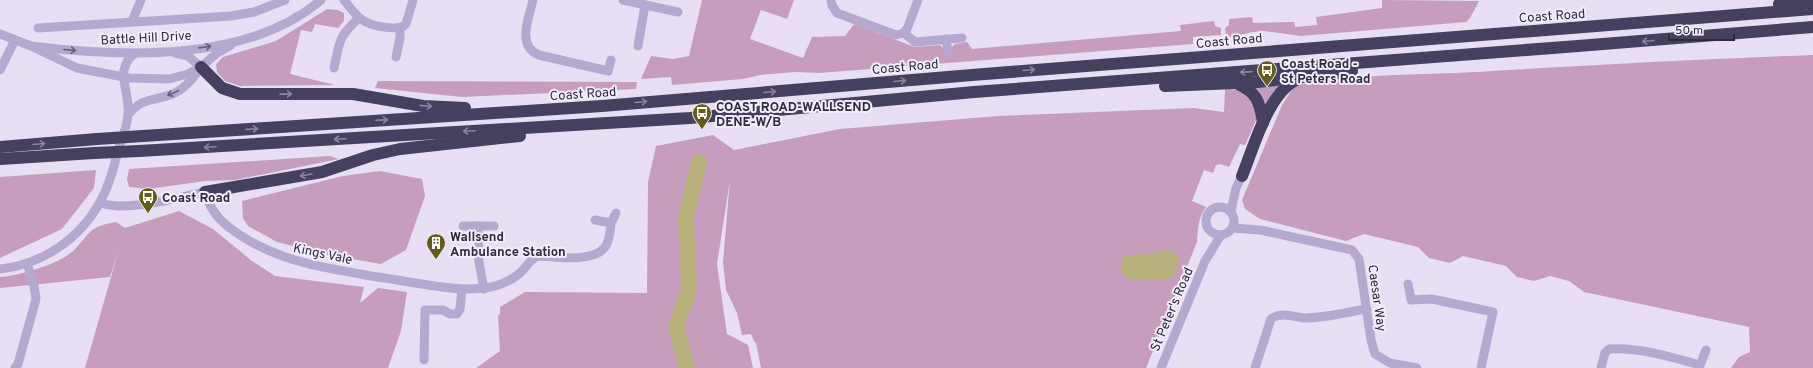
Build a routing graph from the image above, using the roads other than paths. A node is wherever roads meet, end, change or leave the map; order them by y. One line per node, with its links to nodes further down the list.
1 (141, 0): 16 (street)
2 (285, 0): 16 (street)
3 (321, 0): 27 (street, Battle Hill Drive)
4 (344, 0): 14 (street)
5 (413, 0): 19 (street)
6 (533, 0): 35 (street)
7 (624, 0): 11 (street)
8 (831, 0): 20 (street)
9 (918, 0): 20 (street)
10 (1809, 0): 15 (highway)
11 (645, 5): 13 (street); 29 (street)
12 (1813, 9): 15 (highway, Coast Road)
13 (678, 12)
14 (359, 18): 19 (street); 37 (street)
15 (1676, 20): 43 (highway, Coast Road, one-way to 15)
16 (132, 21): 18 (street)
17 (1813, 27): 23 (highway)
18 (38, 28)
19 (400, 28): 34 (street)
20 (904, 33): 25 (street)
21 (0, 34): 26 (street, Battle Hill Drive)
22 (1813, 35): 23 (highway)
23 (1687, 37): 30 (highway, one-way to 30)
24 (962, 38): 25 (street)
25 (946, 39): 32 (street)
26 (16, 40): 28 (street, Battle Hill Drive); 38 (street)
27 (238, 42): 31 (street, Battle Hill Drive, one-way to 27); 36 (street, Battle Hill Drive)
28 (31, 46): 33 (street, Battle Hill Drive, one-way to 33); 39 (street, Battle Hill Drive)
29 (638, 46)
30 (1578, 46): 40 (highway); 42 (highway, one-way to 42)
31 (152, 52): 33 (street, Battle Hill Drive); 36 (street)
32 (948, 52)
33 (136, 53): 39 (street)
34 (396, 57)
35 (611, 60)
36 (201, 67): 39 (street, Battle Hill Drive); 43 (highway, one-way to 43); 44 (street, one-way to 44)
37 (334, 68)
38 (0, 70)
39 (124, 78): 44 (street)
40 (1301, 78): 41 (highway); 46 (highway)
41 (1236, 83): 42 (highway); 46 (highway)
42 (974, 92): 45 (highway)
43 (602, 106): 47 (highway, Coast Road, one-way to 43, bridge)
44 (128, 115): 51 (street)
45 (690, 118): 48 (highway, one-way to 48, bridge); 50 (highway, one-way to 50)
46 (1263, 123): 49 (highway)
47 (0, 147)
48 (0, 160)
49 (1242, 176): 52 (street, St Peter's Road)
50 (205, 192): 51 (street); 68 (street, Kings Vale)
51 (100, 203): 64 (street)
52 (1229, 212): 59 (street, St Peter's Road); 60 (street, Caesar Way); 61 (street, St Peter's Road)
53 (616, 213): 55 (street, Kings Vale)
54 (595, 220): 55 (street)
55 (611, 223): 67 (street, Kings Vale)
56 (463, 226): 57 (street)
57 (478, 226): 58 (street); 67 (street)
58 (494, 226)
59 (1232, 228): 60 (street, Caesar Way); 62 (street, St Peter's Road)
60 (1260, 230): 69 (street, Caesar Way)
61 (1211, 232): 62 (street); 63 (street, St Peter's Road)
62 (1221, 235): 63 (street, St Peter's Road)
63 (1205, 261): 75 (street, St Peter's Road)
64 (27, 263): 65 (street); 74 (street)
65 (0, 269)
66 (1408, 284): 78 (street)
67 (484, 289): 68 (street, Kings Vale)
68 (462, 290): 71 (street)
69 (1367, 309): 72 (street, Caesar Way); 76 (street)
70 (1706, 350): 73 (street)
71 (424, 360)
72 (1388, 365): 77 (street, Caesar Way)
73 (1700, 366): 79 (street)
74 (15, 368)
75 (1161, 368)
76 (1255, 368)
77 (1417, 368)
78 (1481, 368)
79 (1601, 368)

